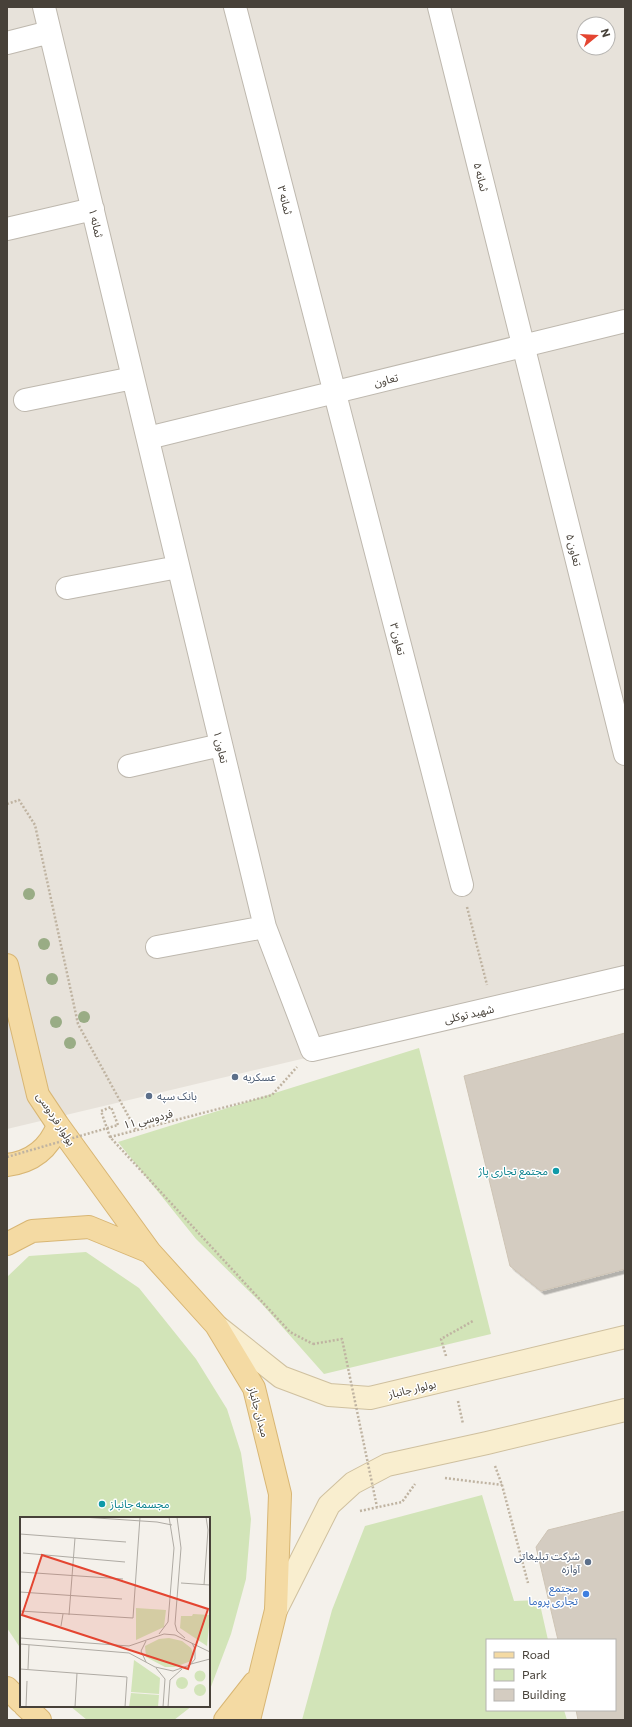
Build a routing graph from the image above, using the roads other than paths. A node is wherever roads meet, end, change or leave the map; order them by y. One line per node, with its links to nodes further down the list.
1 (44, 7): 4 (street, ثمانه ۱)
2 (235, 7): 11 (street, ثمانه ۳)
3 (439, 7): 9 (street, ثمانه ۵)
4 (50, 32): 5 (street); 6 (street, ثمانه ۱)
5 (7, 43)
6 (93, 210): 7 (street); 10 (street, ثمانه ۱)
7 (7, 229)
8 (625, 322): 9 (street, تعاون)
9 (523, 346): 11 (street, تعاون); 17 (street, تعاون ۵)
10 (133, 378): 12 (street); 13 (street, ثمانه ۱)
11 (335, 392): 13 (street, تعاون); 19 (street, تعاون ۳)
12 (25, 400)
13 (148, 438): 14 (street, تعاون ۱)
14 (178, 567): 15 (street); 16 (street, تعاون ۱)
15 (67, 588)
16 (221, 745): 18 (street); 20 (street, تعاون ۱)
17 (625, 754)
18 (129, 766)
19 (462, 885)
20 (265, 927): 21 (street); 24 (street, تعاون ۱)
21 (157, 947)
22 (7, 965): 25 (main road, بولوار فردوسی)
23 (625, 977): 24 (street, شهید توکلی)
24 (312, 1050)
25 (58, 1125): 26 (main road); 28 (main road, بولوار فردوسی)
26 (7, 1165)
27 (7, 1244): 28 (main road, میدان جانباز)
28 (150, 1252): 29 (main road, میدان جانباز)
29 (216, 1325): 30 (main road, بولوار جانباز); 32 (main road, میدان جانباز)
30 (625, 1337)
31 (625, 1410): 32 (main road)
32 (276, 1610): 33 (main road, میدان جانباز)
33 (259, 1677): 38 (main road, میدان جانباز); 39 (main road)
34 (7, 1688): 35 (main road)
35 (20, 1701)
36 (26, 1707): 37 (main road)
37 (40, 1720)
38 (225, 1720)
39 (249, 1720)

